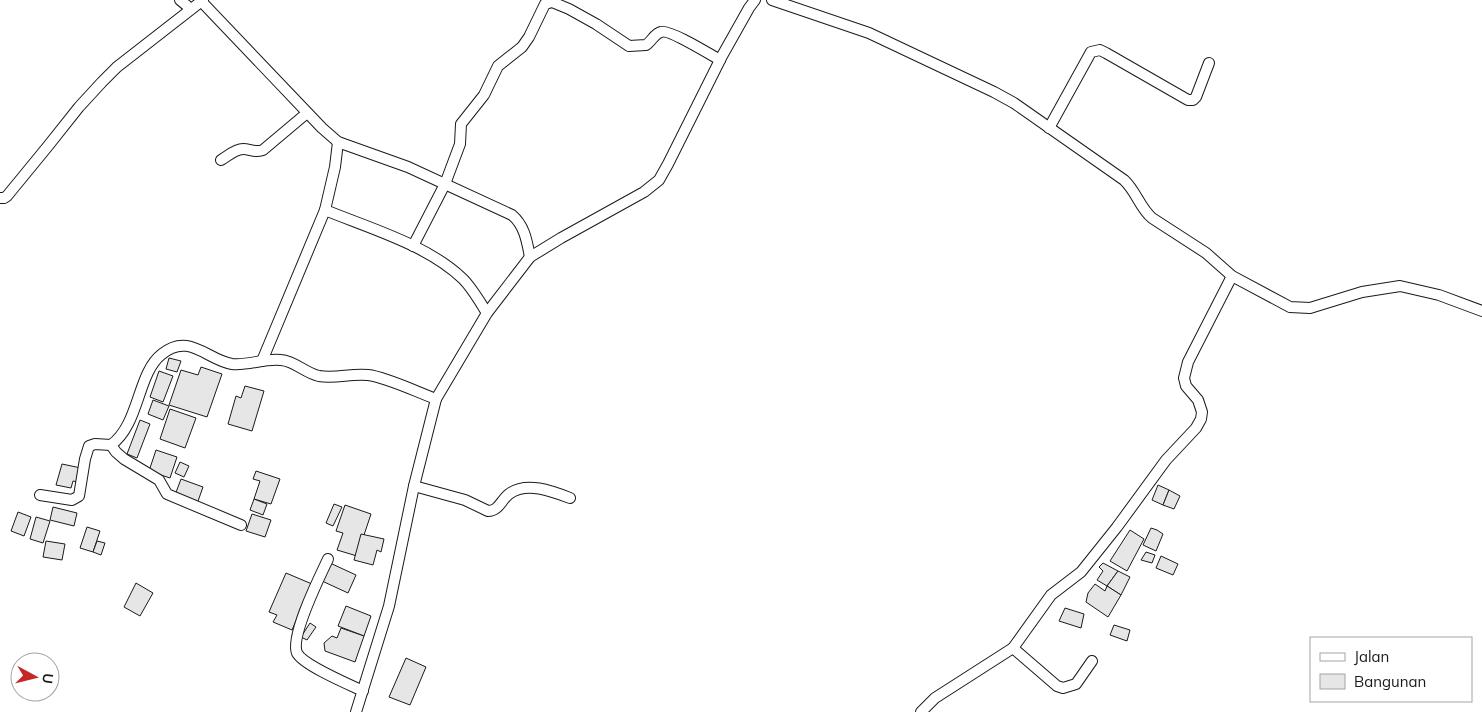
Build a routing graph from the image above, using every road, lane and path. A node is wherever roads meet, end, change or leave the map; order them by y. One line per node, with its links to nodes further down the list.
1 (180, 0): 5 (street)
2 (755, 0): 6 (street)
3 (772, 0): 9 (street)
4 (202, 1): 5 (street); 8 (street)
5 (191, 8): 13 (street)
6 (720, 60): 12 (street); 16 (street)
7 (1209, 63): 9 (street)
8 (308, 113): 10 (street); 11 (street)
9 (1049, 128): 17 (street)
10 (338, 142): 12 (street); 14 (street)
11 (221, 160)
12 (445, 184): 15 (street); 16 (street)
13 (0, 198)
14 (325, 210): 15 (street); 20 (street)
15 (413, 246): 19 (street)
16 (530, 257): 19 (street)
17 (1232, 276): 18 (street); 28 (street)
18 (1482, 311)
19 (487, 313): 21 (street)
20 (262, 361): 21 (street); 22 (street)
21 (436, 399): 23 (street)
22 (111, 445): 24 (street); 26 (street)
23 (414, 486): 25 (street); 30 (street)
24 (40, 495)
25 (570, 498)
26 (241, 524)
27 (328, 558): 30 (street)
28 (1013, 648): 29 (street); 32 (street)
29 (1092, 661)
30 (363, 691): 31 (street)
31 (356, 712)
32 (921, 712)

